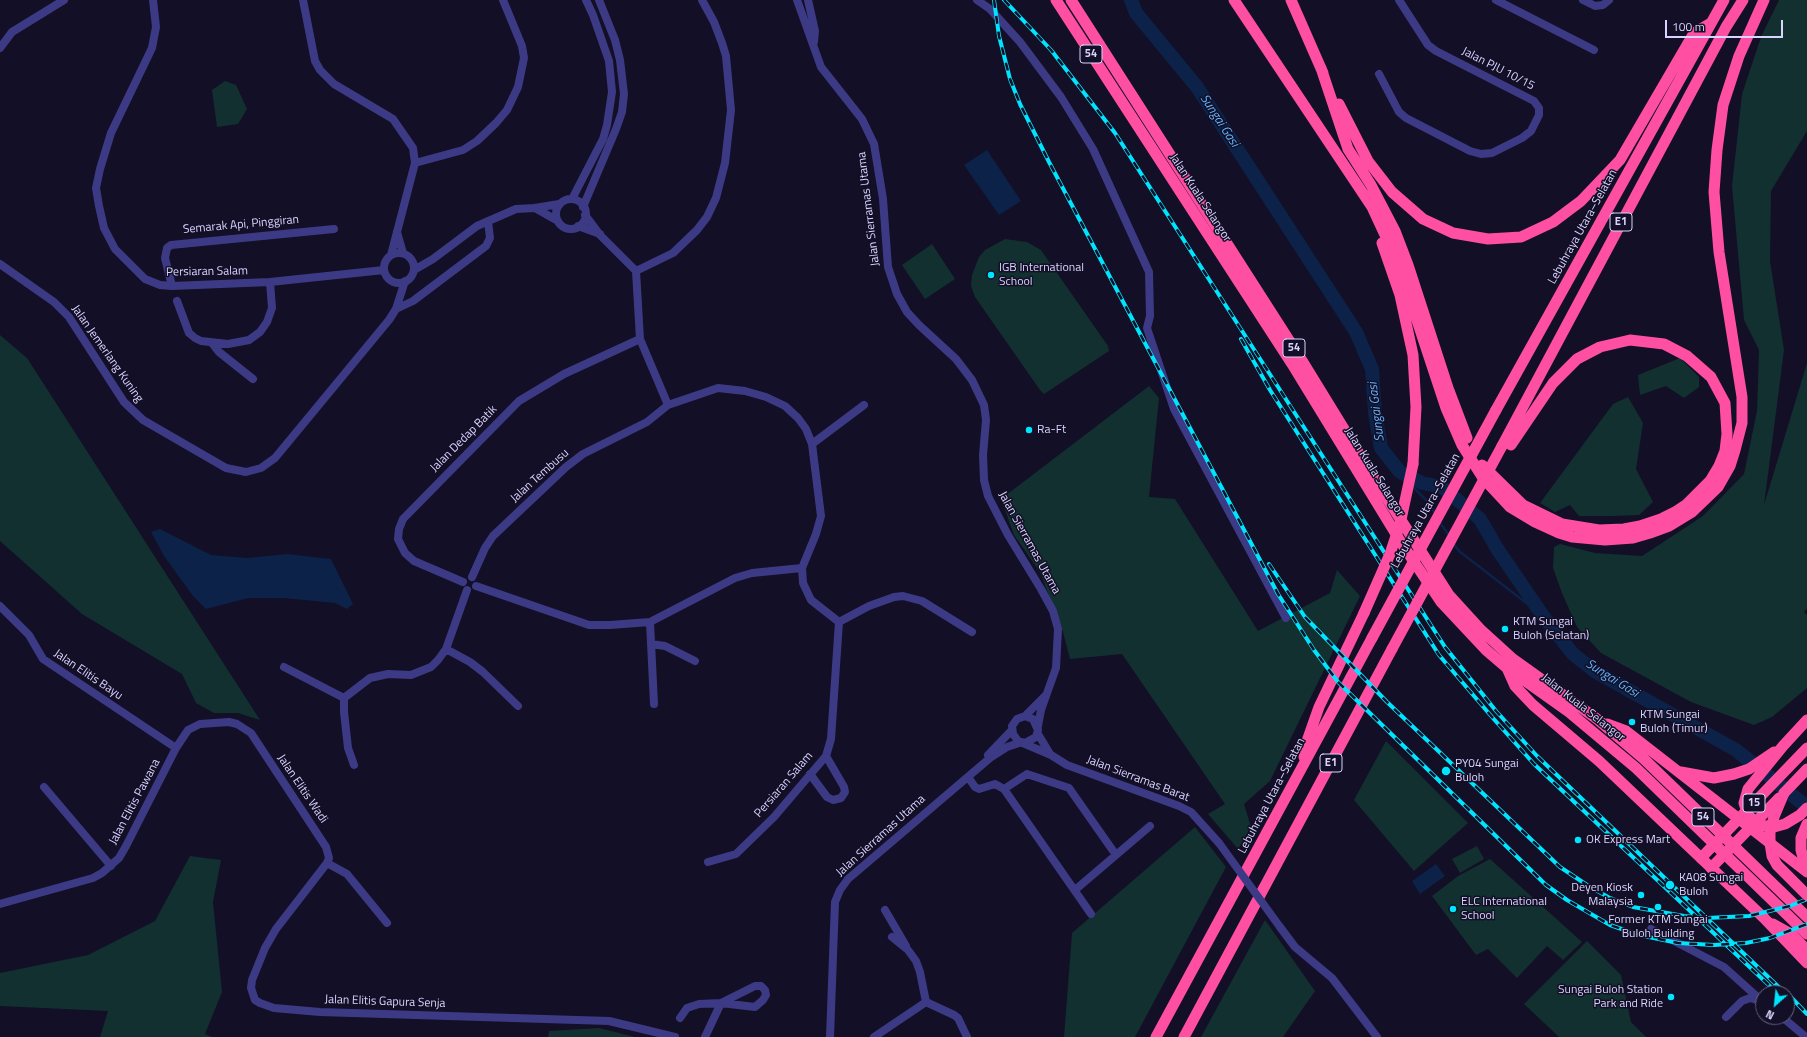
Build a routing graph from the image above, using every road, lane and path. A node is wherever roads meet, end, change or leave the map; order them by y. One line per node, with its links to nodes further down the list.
1 (64, 0): 25 (street)
2 (153, 0): 51 (street, Persiaran Salam)
3 (303, 0): 29 (street)
4 (503, 0): 29 (street)
5 (586, 0): 31 (street)
6 (599, 0): 34 (street)
7 (702, 0): 47 (street)
8 (797, 0): 24 (street, Jalan Sierramas Utama)
9 (808, 0): 24 (street, Jalan Sierramas Utama)
10 (977, 0): 68 (street)
11 (1047, 0): 22 (highway)
12 (1071, 0): 82 (highway, Jalan Kuala Selangor / 54)
13 (1234, 0): 30 (highway)
14 (1291, 0): 27 (highway)
15 (1399, 0): 28 (street, Jalan PJU 10/15)
16 (1496, 0): 26 (street)
17 (1583, 0): 21 (street)
18 (1724, 0): 23 (highway, Lebuhraya Utara–Selatan / E1)
19 (1743, 0): 61 (highway, E1)
20 (1764, 0): 30 (highway)
21 (1606, 2)
22 (1059, 4): 76 (highway, Jalan Kuala Selangor / 54)
23 (1712, 23): 27 (highway); 94 (highway, Lebuhraya Utara–Selatan / E1, bridge)
24 (814, 44): 77 (street, Jalan Sierramas Utama)
25 (0, 48)
26 (1594, 50)
27 (1320, 68): 61 (highway)
28 (1379, 74)
29 (415, 163): 39 (street)
30 (1346, 169): 94 (highway, bridge)
31 (572, 199): 32 (street); 34 (street)
32 (559, 204): 33 (street); 36 (street)
33 (535, 208): 35 (street); 36 (street)
34 (584, 211): 37 (street); 40 (street)
35 (488, 221): 43 (street); 54 (street)
36 (558, 221): 37 (street)
37 (578, 226): 40 (street)
38 (334, 229): 51 (street, Semarak Api, Pinggiran)
39 (397, 232): 41 (street); 42 (street)
40 (600, 235): 47 (street)
41 (391, 255): 42 (street); 45 (street)
42 (407, 255): 43 (street); 46 (street)
43 (433, 259): 46 (street)
44 (0, 264): 54 (street, Jalan Jemerlang Kuning)
45 (384, 270): 48 (street); 50 (street, Persiaran Salam)
46 (414, 270): 49 (street)
47 (636, 271): 55 (street)
48 (392, 281): 49 (street); 52 (street)
49 (406, 281): 52 (street, Jalan Jemerlang Kuning)
50 (270, 282): 51 (street, Persiaran Salam); 56 (street)
51 (172, 286)
52 (399, 298): 54 (street, Jalan Jemerlang Kuning)
53 (177, 301): 56 (street)
54 (396, 309)
55 (640, 339): 58 (street); 64 (street, Jalan Dedap Batik)
56 (212, 343): 57 (street)
57 (253, 379)
58 (668, 405): 60 (street); 63 (street, Jalan Tembusu)
59 (864, 405): 60 (street)
60 (812, 444): 62 (street)
61 (1506, 445): 141 (highway, E1, bridge)
62 (802, 568): 69 (street); 70 (street)
63 (472, 577): 64 (street); 65 (street)
64 (463, 582): 66 (street)
65 (476, 586): 66 (street); 69 (street)
66 (467, 590): 73 (street)
67 (0, 606): 88 (street, Jalan Elitis Bayu)
68 (1286, 618)
69 (650, 622): 72 (street)
70 (839, 622): 71 (street); 91 (street, Persiaran Salam)
71 (972, 632)
72 (651, 644): 74 (street); 79 (street)
73 (446, 649): 78 (street); 80 (street)
74 (695, 660)
75 (284, 667): 78 (street)
76 (1507, 668): 105 (highway); 121 (highway, Jalan Kuala Selangor / 54)
77 (1046, 695): 81 (street, Jalan Sierramas Utama); 85 (street, Jalan Sierramas Utama)
78 (344, 698): 92 (street)
79 (654, 704)
80 (518, 706)
81 (1025, 716): 84 (street); 85 (street)
82 (1597, 719): 96 (highway); 117 (highway, Jalan Kuala Selangor / 54)
83 (1807, 720): 87 (highway)
84 (1012, 730): 86 (street); 93 (street, Jalan Sierramas Utama)
85 (1038, 730): 86 (street); 90 (street, Jalan Sierramas Barat)
86 (1024, 742): 90 (street, Jalan Sierramas Barat); 93 (street, Jalan Sierramas Utama)
87 (1783, 746): 96 (highway); 102 (highway)
88 (176, 748): 107 (street, Jalan Elitis Wadi); 108 (street, Jalan Elitis Pawana)
89 (1807, 748): 105 (highway, 15, bridge)
90 (1051, 754): 142 (street, Jalan Sierramas Barat, bridge)
91 (826, 756): 97 (street, Persiaran Salam); 97 (street)
92 (354, 765)
93 (979, 767): 98 (street, Jalan Sierramas Utama)
94 (1302, 767): 140 (highway, Lebuhraya Utara–Selatan / E1)
95 (1807, 769): 101 (highway, 15)
96 (1678, 771): 111 (highway)
97 (810, 774): 106 (street, Persiaran Salam)
98 (968, 777): 100 (street); 137 (street, Jalan Sierramas Utama)
99 (44, 787): 108 (street)
100 (1004, 789): 104 (street); 112 (street)
101 (1784, 793): 110 (highway, 15, bridge); 113 (highway, bridge)
102 (1805, 818): 109 (highway)
103 (1150, 826): 104 (street)
104 (1116, 855): 112 (street)
105 (1701, 858): 110 (highway)
106 (708, 862)
107 (327, 863): 119 (street); 135 (street, Jalan Elitis Gapura Senja)
108 (111, 866): 114 (street, Jalan Elitis Pawana)
109 (1807, 866)
110 (1711, 868): 118 (highway)
111 (1807, 872)
112 (1075, 890): 116 (street)
113 (1807, 895)
114 (0, 904)
115 (885, 910): 123 (street)
116 (1091, 914)
117 (1807, 917)
118 (1764, 918): 124 (highway); 125 (highway)
119 (387, 923)
120 (1651, 929): 126 (street)
121 (1807, 934)
122 (892, 937): 123 (street)
123 (908, 950): 128 (street)
124 (1807, 950)
125 (1807, 963)
126 (1755, 995)
127 (1755, 1000): 130 (street)
128 (926, 1002): 138 (street); 139 (street)
129 (721, 1003): 129 (street); 131 (street); 136 (street)
130 (1726, 1017)
131 (680, 1018)
132 (1789, 1025): 134 (street)
133 (1791, 1025): 143 (street)
134 (1797, 1034)
135 (675, 1037)
136 (705, 1037)
137 (830, 1037)
138 (874, 1037)
139 (967, 1037)
140 (1156, 1037)
141 (1184, 1037)
142 (1377, 1037)
143 (1806, 1037)

